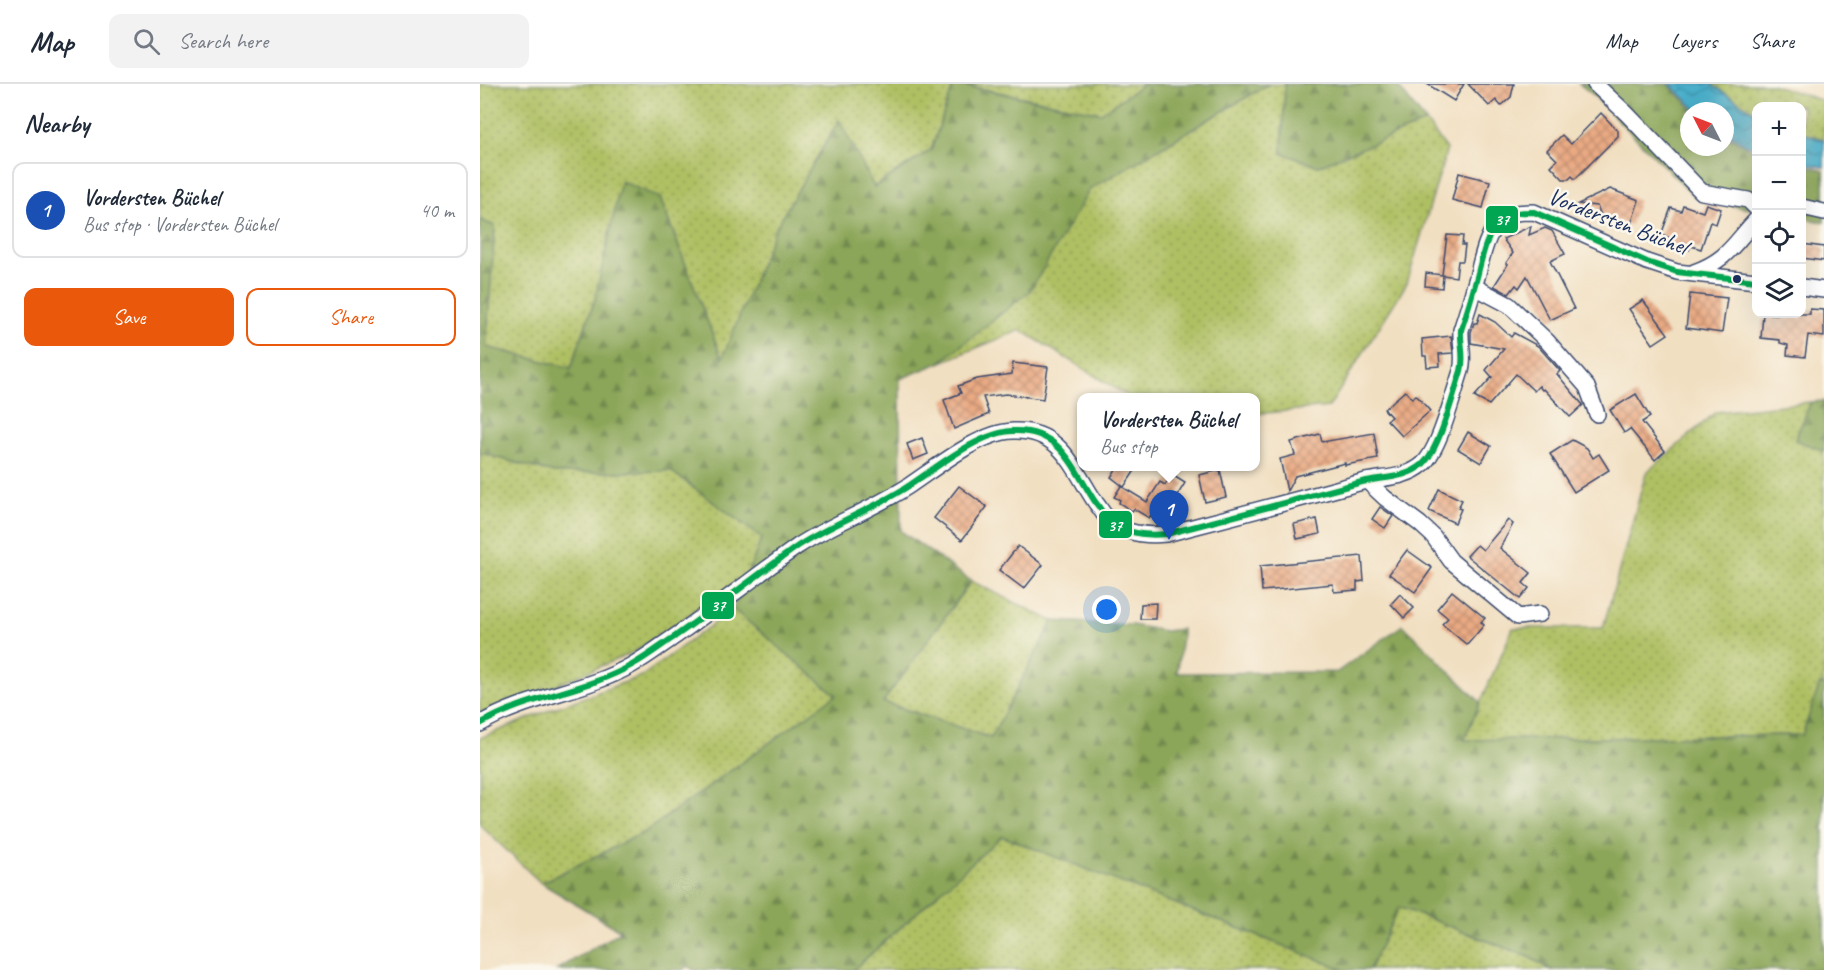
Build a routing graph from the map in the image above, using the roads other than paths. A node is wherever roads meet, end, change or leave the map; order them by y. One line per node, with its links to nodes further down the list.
1 (1595, 84): 2 (street)
2 (1752, 204)
3 (1806, 208): 4 (street)
4 (1824, 212)
5 (1752, 225): 6 (street)
6 (1692, 273): 7 (street, Vordersten Büchel); 8 (street, Vordersten Büchel)
7 (1752, 280)
8 (1474, 287): 11 (street); 14 (street, Vordersten Büchel)
9 (1806, 288): 10 (street)
10 (1824, 290)
11 (1597, 414)
12 (1077, 470): 16 (street, Vordersten Büchel)
13 (1077, 471): 14 (street, Vordersten Büchel)
14 (1367, 481): 15 (street)
15 (1540, 614)
16 (480, 724)

